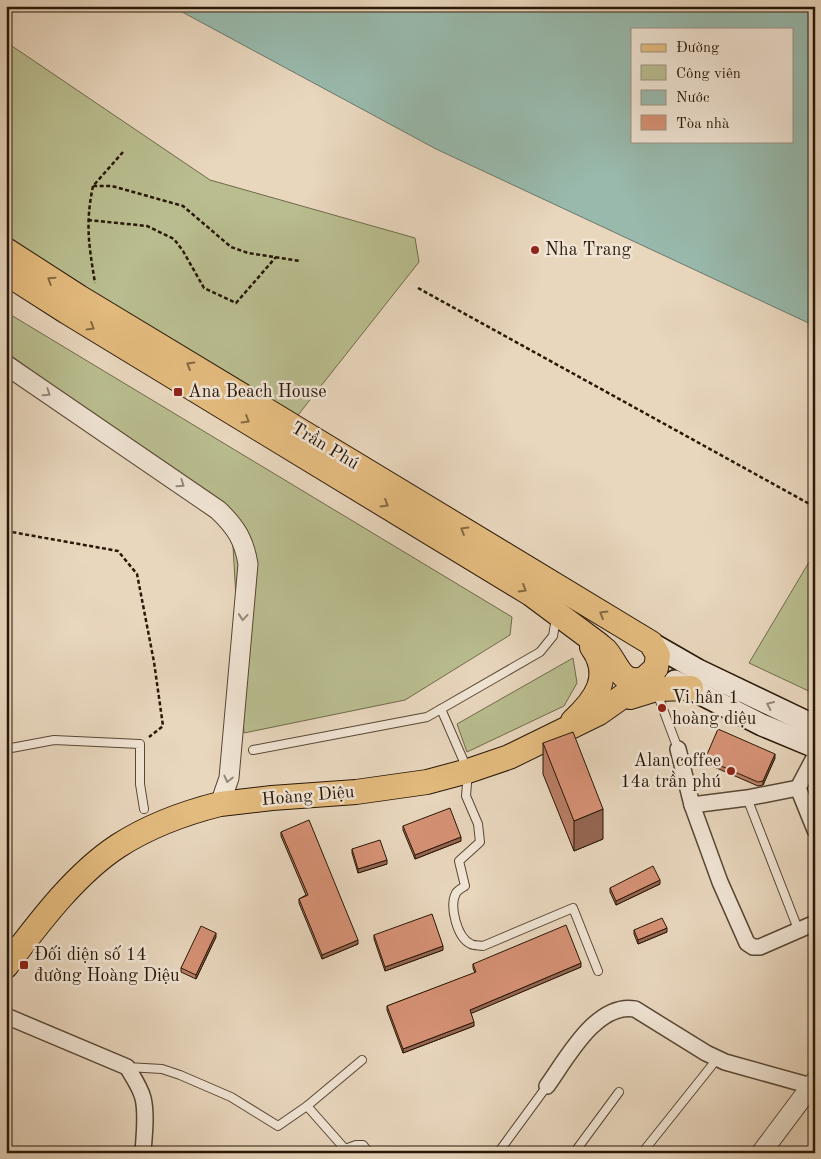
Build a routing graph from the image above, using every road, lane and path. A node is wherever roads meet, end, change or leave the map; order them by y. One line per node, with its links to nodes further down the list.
1 (123, 152): 2 (path)
2 (93, 186): 3 (path); 5 (path)
3 (88, 220): 5 (path); 8 (path)
4 (6, 250): 15 (main road, Trần Phú, one-way to 4)
5 (276, 257): 6 (path)
6 (300, 261)
7 (6, 272): 13 (main road, Trần Phú, one-way to 13)
8 (96, 283)
9 (418, 288): 11 (path)
10 (6, 365): 31 (street, one-way to 31)
11 (815, 508)
12 (6, 532): 22 (path)
13 (554, 611): 14 (main road, Trần Phú); 19 (lane)
14 (581, 630): 16 (main road, Trần Phú); 21 (main road)
15 (648, 641): 16 (main road); 17 (main road); 20 (main road, Trần Phú, one-way to 15)
16 (616, 668): 17 (main road); 21 (main road, Hoàng Diệu)
17 (651, 684): 18 (main road); 21 (main road, Hoàng Diệu); 25 (lane)
18 (691, 688): 23 (main road)
19 (441, 709): 26 (lane); 28 (lane)
20 (815, 726)
21 (561, 730): 28 (main road, Hoàng Diệu)
22 (140, 744): 24 (lane); 33 (lane)
23 (815, 747)
24 (6, 749)
25 (678, 749): 32 (street)
26 (253, 750)
27 (815, 756): 29 (street)
28 (468, 771): 31 (main road, Hoàng Diệu); 38 (lane)
29 (798, 788): 30 (street); 34 (street)
30 (747, 798): 32 (street); 36 (lane)
31 (220, 804): 37 (main road, Hoàng Diệu)
32 (692, 805): 36 (street)
33 (144, 808)
34 (815, 830)
35 (815, 923): 36 (street)
36 (798, 930)
37 (6, 966)
38 (598, 971)
39 (6, 1016): 42 (street)
40 (717, 1058): 43 (street); 44 (street); 51 (lane)
41 (362, 1060): 46 (lane)
42 (127, 1067): 46 (lane); 47 (street)
43 (813, 1083): 52 (street)
44 (547, 1086): 49 (lane)
45 (619, 1092): 50 (lane)
46 (307, 1106): 48 (lane)
47 (143, 1153)
48 (369, 1153)
49 (498, 1153)
50 (574, 1153)
51 (642, 1153)
52 (761, 1153)

